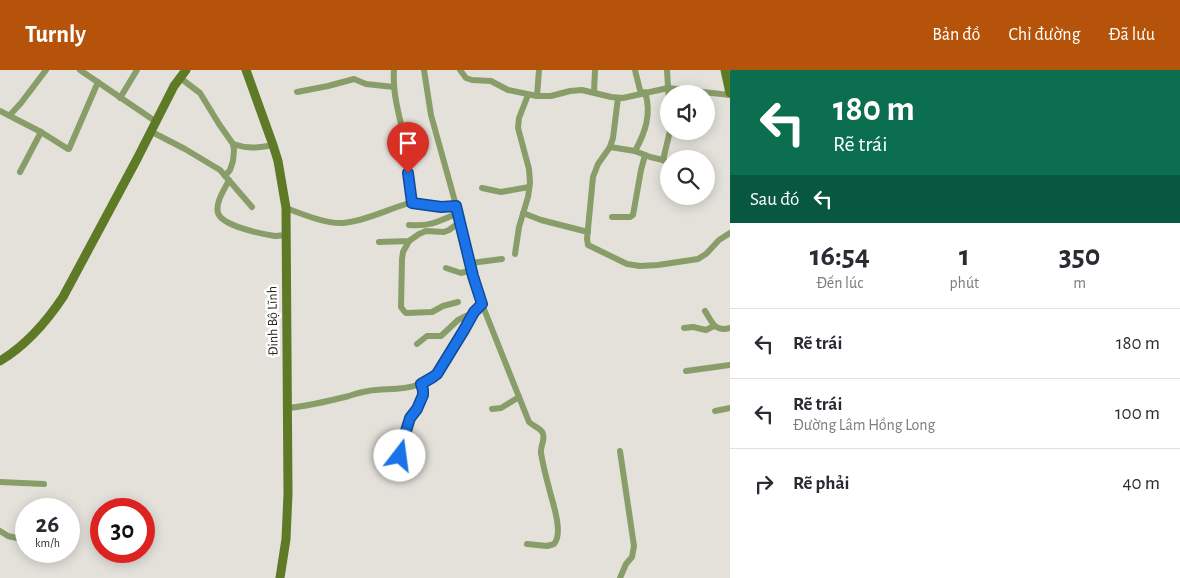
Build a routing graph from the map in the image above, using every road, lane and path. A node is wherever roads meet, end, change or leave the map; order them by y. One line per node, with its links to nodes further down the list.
1 (46, 70): 28 (street)
2 (80, 70): 14 (street)
3 (137, 70): 25 (street)
4 (246, 70): 33 (street, Đinh Bộ Lĩnh)
5 (394, 70): 16 (street)
6 (424, 70): 45 (street)
7 (460, 70): 23 (street)
8 (540, 70): 24 (street)
9 (595, 70): 19 (street)
10 (635, 70): 20 (street)
11 (667, 70): 15 (street)
12 (725, 70): 22 (street)
13 (182, 74): 29 (street); 32 (street)
14 (98, 82): 25 (street); 31 (street)
15 (668, 85)
16 (394, 87): 18 (street); 42 (street)
17 (660, 90): 20 (street)
18 (297, 92)
19 (594, 92): 24 (street); 26 (street)
20 (643, 93): 26 (street); 35 (street)
21 (715, 93): 22 (street)
22 (730, 94)
23 (528, 95): 24 (street); 40 (street)
24 (537, 96)
25 (120, 98): 29 (street)
26 (618, 98): 34 (street)
27 (0, 111): 28 (street)
28 (10, 115): 31 (street)
29 (155, 121): 30 (street)
30 (150, 131): 39 (street); 67 (street)
31 (41, 132): 38 (street)
32 (233, 144): 33 (street); 39 (street)
33 (273, 144): 44 (street, Đinh Bộ Lĩnh)
34 (610, 147): 35 (street); 50 (street)
35 (635, 151): 36 (street)
36 (645, 155): 37 (street); 47 (street)
37 (660, 160)
38 (20, 172)
39 (227, 178): 43 (street); 52 (street)
40 (529, 187): 41 (street); 46 (street)
41 (482, 188)
42 (412, 203): 44 (street); 45 (street)
43 (252, 207)
44 (286, 208): 52 (street, Đinh Bộ Lĩnh)
45 (457, 210): 48 (street); 49 (street)
46 (523, 213): 50 (street); 55 (street)
47 (612, 217)
48 (460, 222): 53 (street); 57 (street)
49 (409, 225)
50 (588, 232): 51 (street)
51 (730, 233)
52 (287, 235): 72 (street, Đinh Bộ Lĩnh)
53 (409, 241): 54 (street); 59 (street)
54 (380, 242)
55 (515, 254)
56 (502, 259): 57 (street)
57 (471, 266): 58 (street); 60 (street)
58 (446, 268)
59 (458, 302)
60 (482, 304): 62 (street); 71 (street)
61 (705, 311): 63 (street)
62 (474, 312): 66 (street); 70 (street)
63 (714, 326): 64 (street); 65 (street)
64 (684, 328)
65 (730, 328)
66 (417, 344)
67 (0, 362)
68 (730, 365): 69 (street)
69 (686, 370)
70 (421, 384): 72 (street); 77 (street)
71 (519, 397): 74 (street); 82 (street)
72 (288, 408): 83 (street, Đinh Bộ Lĩnh)
73 (730, 408): 75 (street)
74 (492, 409)
75 (715, 411)
76 (620, 452): 84 (street)
77 (400, 456)
78 (0, 482): 79 (street)
79 (44, 484)
80 (0, 531): 81 (street)
81 (15, 538)
82 (527, 544)
83 (280, 578)
84 (620, 578)

